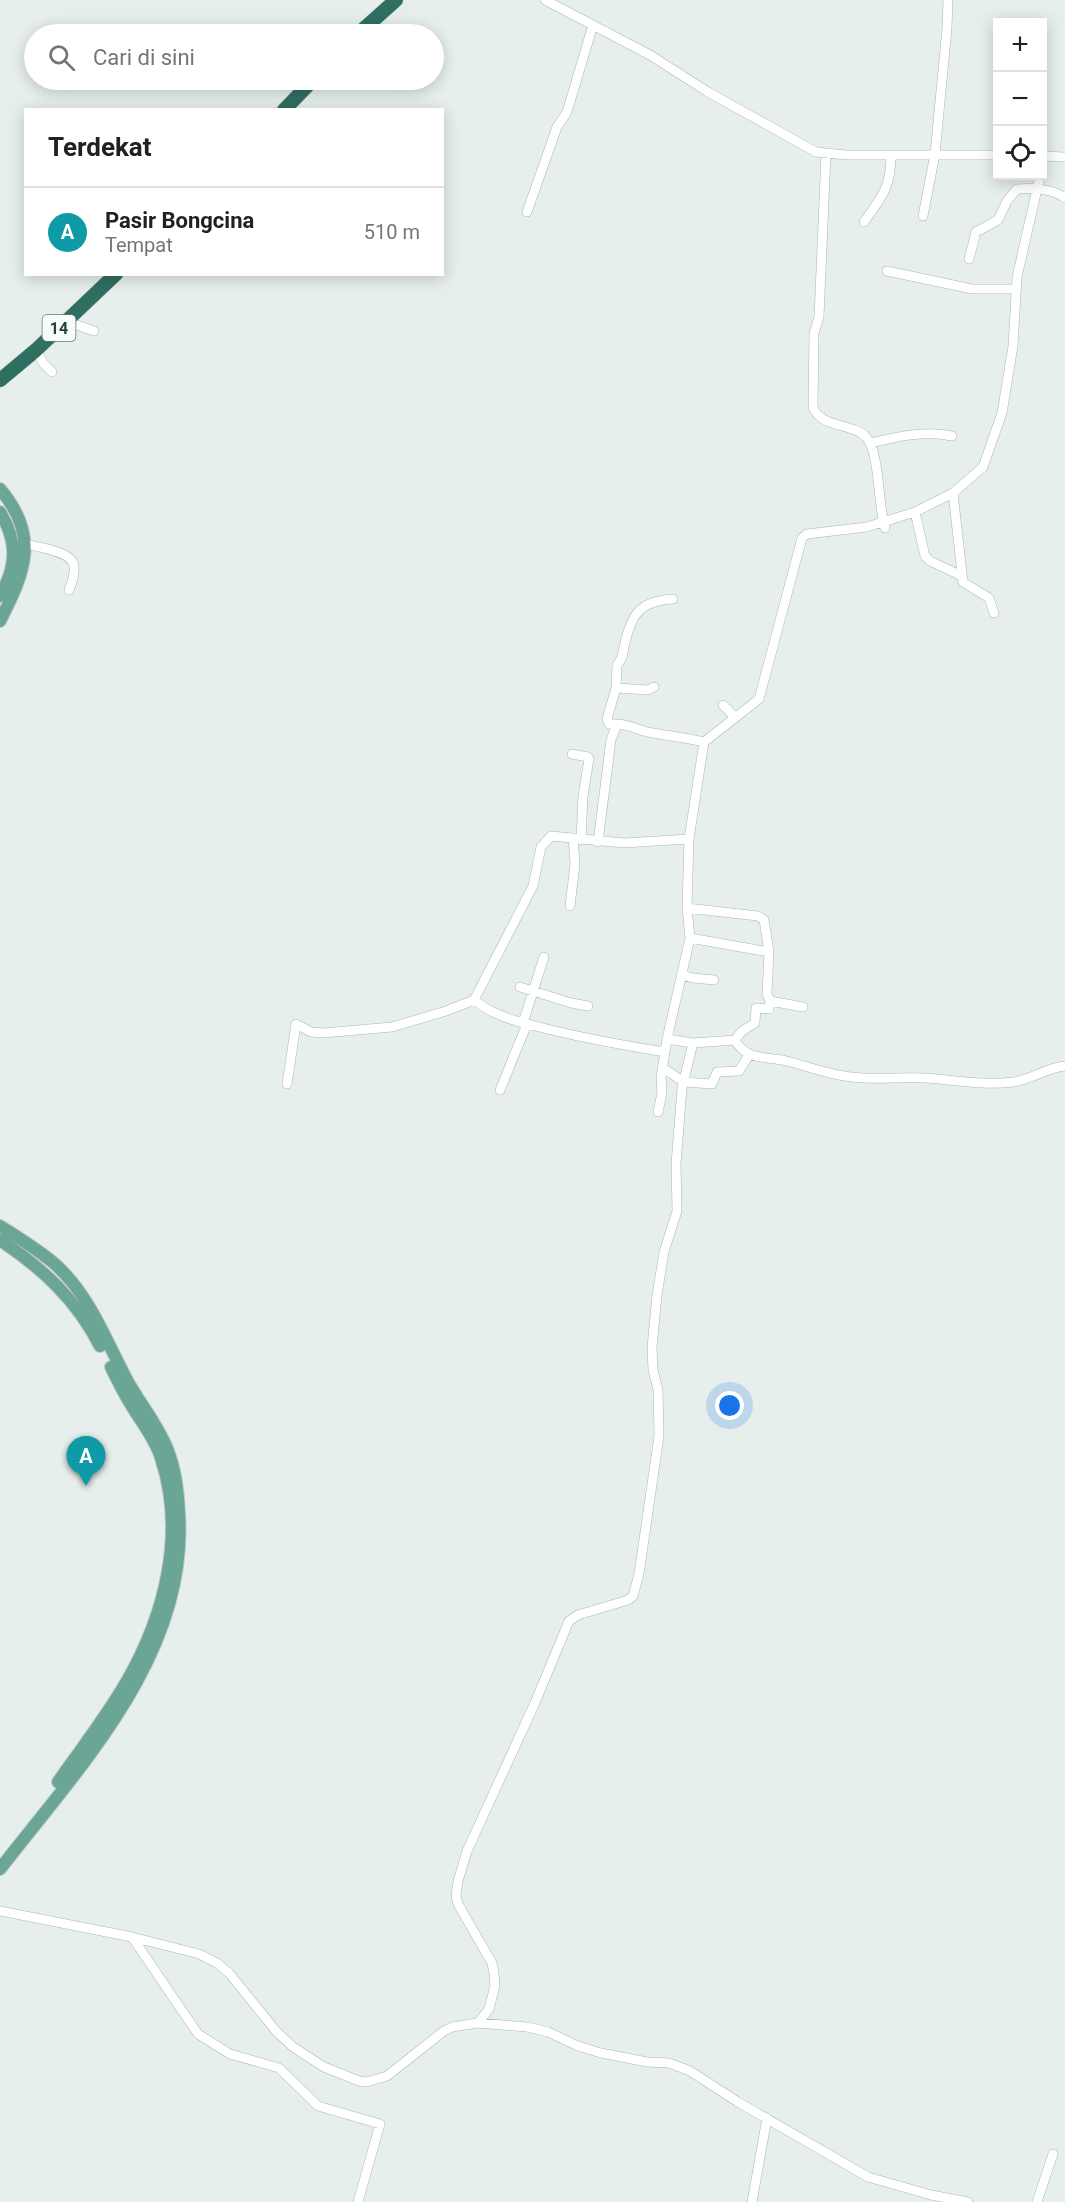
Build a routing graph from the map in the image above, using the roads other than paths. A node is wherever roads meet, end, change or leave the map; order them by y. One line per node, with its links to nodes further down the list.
1 (396, 0): 4 (highway)
2 (545, 0): 5 (street)
3 (948, 0): 9 (street)
4 (369, 24)
5 (593, 26): 8 (street); 17 (street)
6 (303, 90): 7 (highway)
7 (286, 108)
8 (826, 154): 10 (street); 30 (street)
9 (935, 154): 10 (street); 11 (street); 18 (street)
10 (891, 155): 19 (street)
11 (993, 155)
12 (1065, 157): 13 (street)
13 (1047, 158)
14 (1039, 180): 15 (street)
15 (1037, 188): 16 (street); 20 (street); 23 (street)
16 (1065, 198)
17 (527, 212)
18 (923, 216)
19 (864, 222)
20 (969, 259)
21 (886, 271): 23 (street)
22 (114, 276): 24 (highway, 14)
23 (1016, 289): 32 (street)
24 (66, 321): 25 (street); 26 (highway, 14)
25 (94, 331)
26 (36, 350): 27 (street); 28 (highway, 14)
27 (52, 372)
28 (0, 379)
29 (952, 436): 30 (street)
30 (870, 443): 35 (street)
31 (0, 489): 36 (main road)
32 (953, 493): 34 (street); 37 (street)
33 (0, 512): 39 (main road)
34 (915, 512): 35 (street); 37 (street)
35 (884, 526): 46 (street)
36 (26, 544): 38 (street); 42 (main road)
37 (963, 576): 41 (street)
38 (69, 590)
39 (0, 596)
40 (673, 599): 44 (street)
41 (994, 613)
42 (0, 621)
43 (654, 687): 44 (street)
44 (616, 688): 47 (street)
45 (723, 705): 46 (street)
46 (735, 717): 48 (street)
47 (617, 724): 48 (street); 52 (street)
48 (704, 742): 51 (street)
49 (572, 754): 50 (street)
50 (577, 839): 52 (street); 53 (street); 62 (street)
51 (689, 839): 52 (street); 54 (street)
52 (598, 842)
53 (570, 906)
54 (687, 908): 55 (street); 56 (street)
55 (690, 938): 56 (street); 58 (street)
56 (769, 952): 63 (street)
57 (544, 957): 61 (street)
58 (682, 975): 59 (street); 67 (street)
59 (714, 980)
60 (520, 987): 61 (street)
61 (533, 991): 64 (street); 66 (street)
62 (474, 1000): 66 (street); 75 (street)
63 (770, 1001): 65 (street); 68 (street)
64 (588, 1006)
65 (803, 1007)
66 (525, 1024): 70 (street); 76 (street)
67 (667, 1039): 69 (street); 70 (street)
68 (735, 1040): 69 (street); 71 (street)
69 (693, 1043): 74 (street)
70 (665, 1052): 73 (street)
71 (749, 1055): 72 (street); 74 (street)
72 (1065, 1066)
73 (663, 1068): 74 (street); 77 (street)
74 (684, 1082): 84 (street)
75 (287, 1084)
76 (500, 1090)
77 (658, 1112)
78 (0, 1226): 81 (main road)
79 (0, 1240): 80 (main road)
80 (0, 1857)
81 (0, 1869)
82 (0, 1911): 83 (street)
83 (132, 1937): 84 (street); 87 (street)
84 (478, 2023): 85 (street)
85 (767, 2118): 88 (street); 89 (street)
86 (1053, 2154): 90 (street)
87 (358, 2202)
88 (752, 2202)
89 (968, 2202)
90 (1037, 2202)

